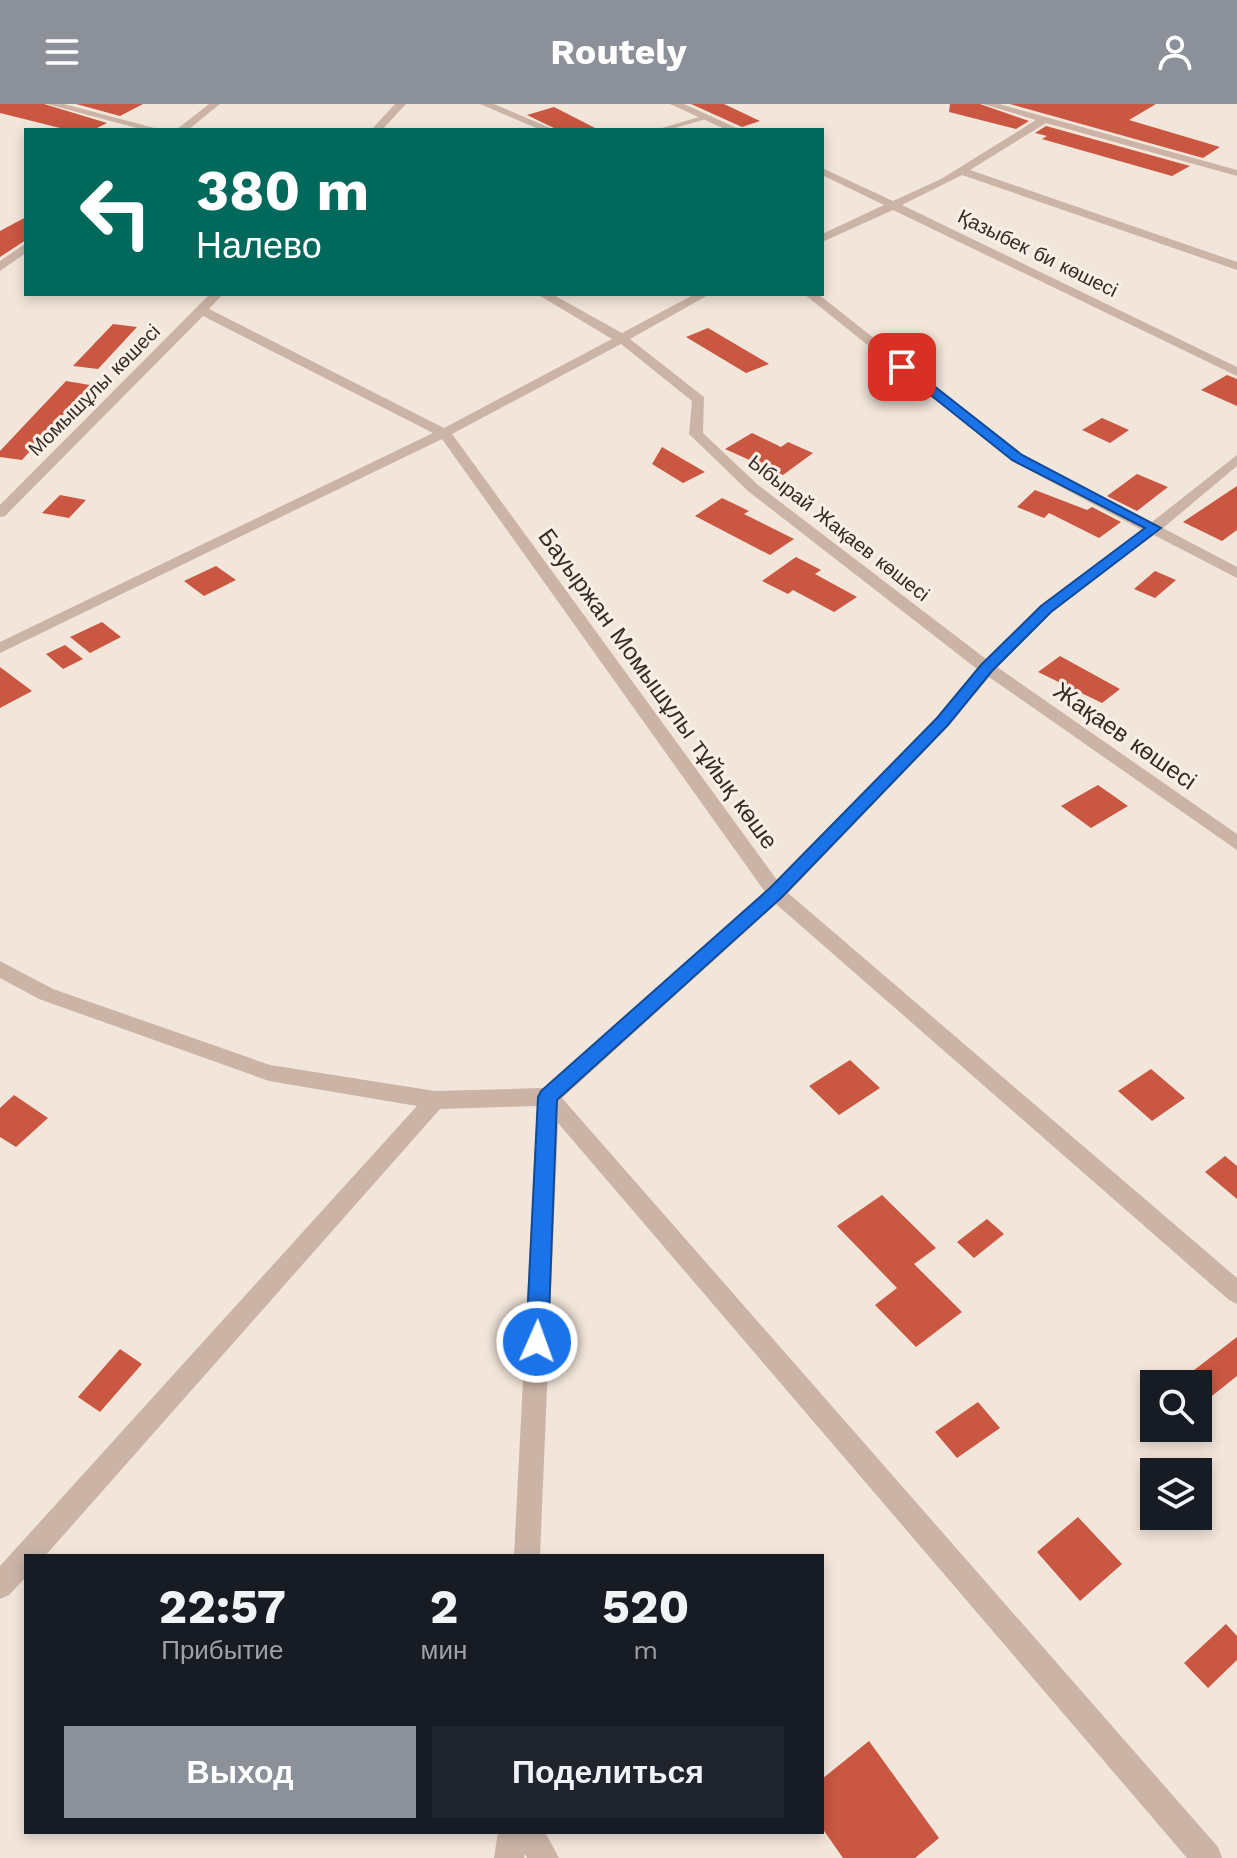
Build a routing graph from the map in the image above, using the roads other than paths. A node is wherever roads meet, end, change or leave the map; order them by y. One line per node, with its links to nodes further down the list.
1 (52, 104): 9 (street)
2 (215, 104): 10 (street)
3 (401, 104): 11 (street)
4 (485, 104): 12 (street)
5 (675, 104): 7 (street)
6 (988, 104): 8 (street)
7 (709, 117): 13 (lane); 14 (street)
8 (1044, 120): 15 (street); 17 (street)
9 (149, 128)
10 (184, 128)
11 (378, 128)
12 (545, 128)
13 (667, 128)
14 (732, 128)
15 (961, 171): 18 (street); 21 (street)
16 (824, 172): 18 (street, Қазыбек би көшесі)
17 (1237, 173)
18 (895, 205): 19 (street); 29 (street, Қазыбек би көшесі)
19 (824, 237)
20 (24, 249): 22 (street)
21 (1237, 266)
22 (0, 267)
23 (215, 296): 27 (street, Момышұлы көшесі)
24 (547, 296): 28 (street, Ыбырай Жақаев көшесі)
25 (700, 296): 28 (street)
26 (813, 296): 33 (street)
27 (201, 310): 30 (street, Бауыржан Момышұлы тұйық көше); 32 (street, Момышұлы көшесі)
28 (622, 339): 30 (street); 36 (street, Ыбырай Жақаев көшесі)
29 (1237, 372)
30 (444, 433): 35 (street); 38 (street, Бауыржан Момышұлы тұйық көше)
31 (1237, 459): 33 (street)
32 (0, 513)
33 (1154, 528): 34 (street); 36 (street)
34 (1237, 573)
35 (0, 648)
36 (987, 668): 37 (street, Жақаев көшесі); 38 (street)
37 (1237, 843)
38 (776, 893): 40 (street); 42 (street, Бауыржан Момышұлы тұйық көше)
39 (0, 969): 41 (street)
40 (548, 1097): 41 (street); 44 (street); 51 (street)
41 (435, 1100): 43 (street)
42 (1237, 1293)
43 (29, 1554)
44 (527, 1554)
45 (24, 1559): 46 (street)
46 (0, 1586)
47 (513, 1834): 49 (street)
48 (529, 1834): 50 (street)
49 (509, 1858)
50 (544, 1858)
51 (1207, 1858)

